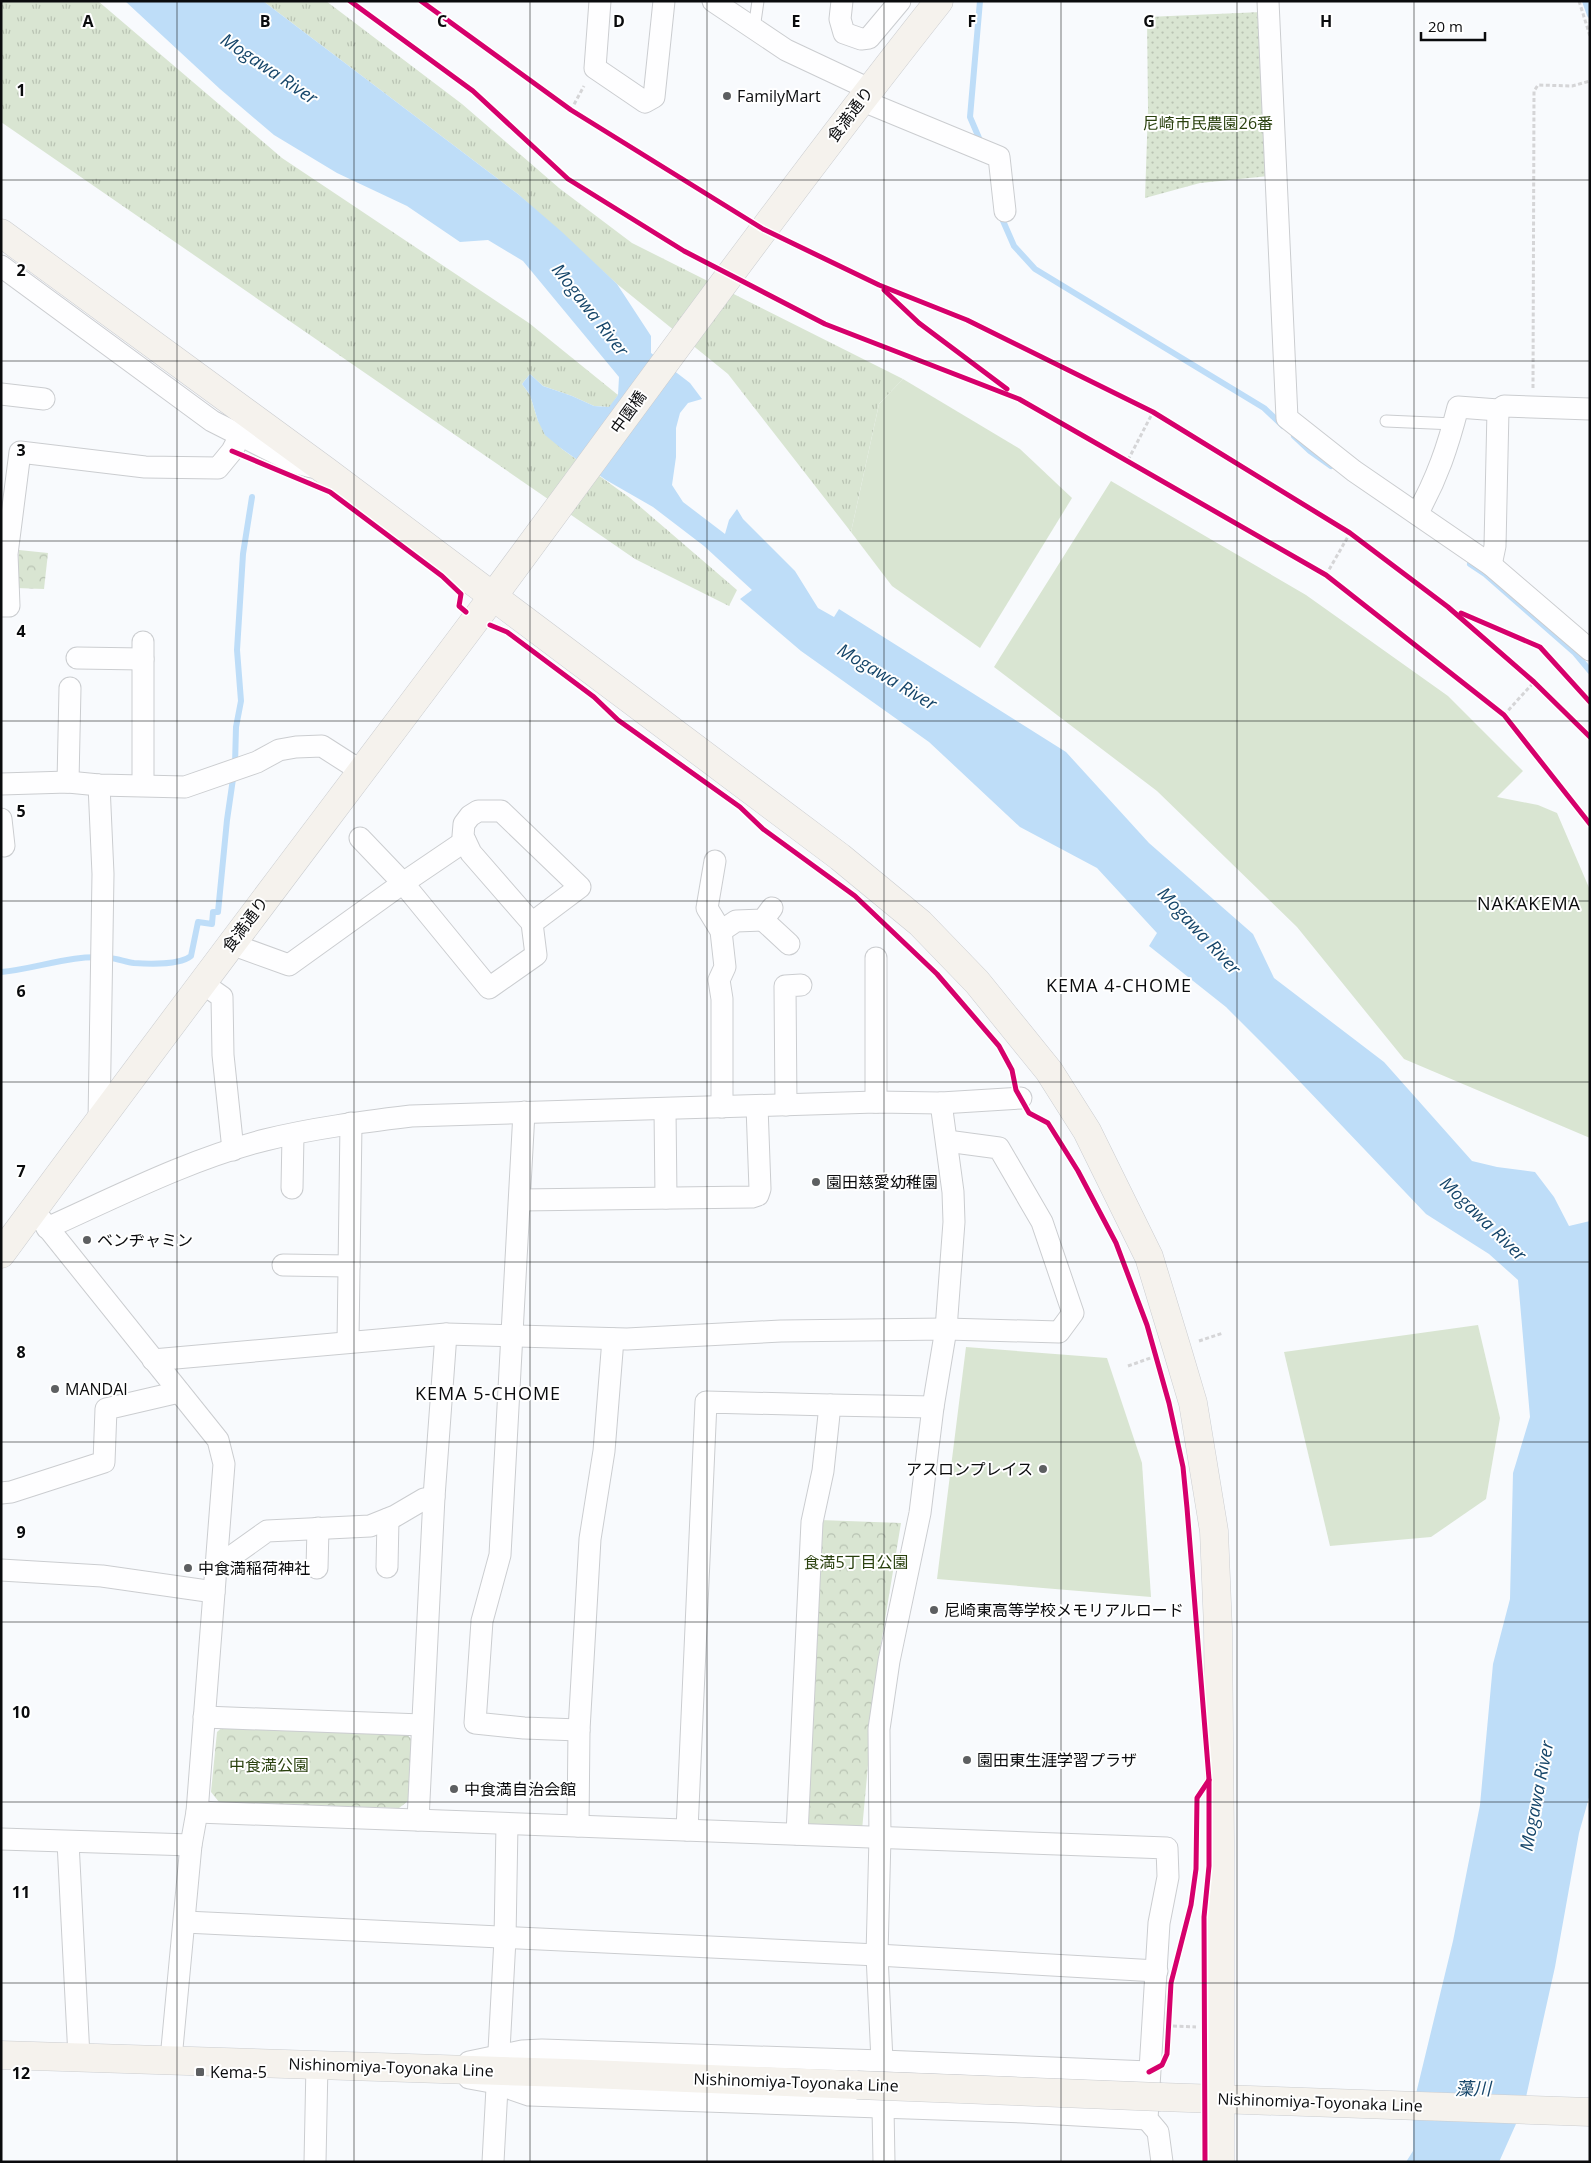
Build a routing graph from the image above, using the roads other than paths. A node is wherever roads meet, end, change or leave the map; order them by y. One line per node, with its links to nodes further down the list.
1 (600, 1): 2 (street)
2 (664, 1)
3 (712, 1): 9 (street)
4 (758, 1): 9 (lane)
5 (842, 1): 6 (street)
6 (900, 1)
7 (939, 1): 10 (street, 食満通り)
8 (1268, 1): 23 (street)
9 (754, 29): 10 (street)
10 (865, 95): 11 (street); 13 (street, 食満通り)
11 (1005, 211)
12 (1, 233): 22 (street)
13 (759, 234): 26 (street, 中園橋)
14 (1, 266): 21 (street)
15 (1, 394): 16 (street)
16 (44, 399)
17 (1590, 409): 18 (street)
18 (1498, 410): 20 (street); 25 (street)
19 (1386, 421): 20 (lane)
20 (1454, 424): 23 (street)
21 (240, 436): 22 (street); 24 (street)
22 (326, 472): 26 (street)
23 (1418, 514): 25 (street)
24 (4, 554): 27 (street)
25 (1490, 565): 28 (street)
26 (497, 591): 31 (street, 食満通り); 111 (street)
27 (1, 606)
28 (1590, 650)
29 (77, 658): 34 (street)
30 (70, 688): 32 (street)
31 (361, 771): 34 (street); 44 (street, 食満通り)
32 (68, 782): 33 (street); 35 (street)
33 (1, 784)
34 (143, 785): 35 (street)
35 (99, 786): 57 (street)
36 (1, 819): 39 (street)
37 (360, 838): 41 (street)
38 (465, 841): 41 (street); 42 (street); 42 (street)
39 (4, 846)
40 (715, 861): 43 (street)
41 (403, 883): 42 (street); 44 (street)
42 (532, 923)
43 (721, 931): 45 (street); 54 (street)
44 (231, 944): 47 (street, 食満通り)
45 (789, 944)
46 (876, 958): 50 (street)
47 (202, 983): 57 (street, 食満通り); 61 (street)
48 (785, 986): 52 (street)
49 (1021, 1098): 51 (street)
50 (876, 1102): 51 (street); 52 (street)
51 (941, 1103): 60 (street)
52 (786, 1104): 53 (street)
53 (757, 1106): 54 (street); 63 (street)
54 (722, 1107): 55 (street)
55 (665, 1110): 56 (street); 63 (street)
56 (524, 1112): 58 (street); 64 (street)
57 (99, 1122): 65 (street, 食満通り)
58 (351, 1123): 59 (street); 68 (street)
59 (293, 1135): 61 (street); 62 (street)
60 (947, 1141): 69 (street); 69 (street)
61 (233, 1150): 65 (street)
62 (292, 1188)
63 (666, 1198): 64 (street)
64 (520, 1200): 71 (street)
65 (40, 1219): 66 (street, 食満通り); 74 (street)
66 (2, 1252)
67 (283, 1265): 68 (street)
68 (349, 1266): 73 (street)
69 (946, 1329): 72 (street); 77 (street)
70 (446, 1334): 71 (street); 73 (street); 79 (street)
71 (512, 1336): 72 (street); 89 (street)
72 (613, 1339): 89 (street)
73 (348, 1342): 74 (street)
74 (153, 1360): 75 (street)
75 (179, 1392): 78 (street); 83 (street)
76 (830, 1405): 77 (street); 94 (street); 95 (street)
77 (934, 1407): 96 (street)
78 (1, 1492)
79 (434, 1497): 80 (street); 88 (street)
80 (388, 1519): 81 (street); 82 (street)
81 (318, 1528): 83 (street); 84 (street)
82 (387, 1567)
83 (216, 1568): 86 (street)
84 (317, 1568)
85 (1, 1570): 86 (street)
86 (214, 1592): 87 (street)
87 (204, 1717): 88 (street); 90 (street)
88 (422, 1725): 91 (street)
89 (580, 1730): 93 (street)
90 (197, 1812): 91 (street); 99 (street)
91 (418, 1820): 92 (street)
92 (507, 1824): 93 (street); 101 (street)
93 (578, 1826): 94 (street)
94 (688, 1830): 95 (street)
95 (797, 1834): 96 (street)
96 (880, 1837): 102 (street); 103 (street)
97 (1, 1838): 98 (street)
98 (68, 1842): 99 (street); 105 (street)
99 (191, 1845): 100 (street)
100 (185, 1922): 101 (street); 106 (street)
101 (505, 1939): 102 (street); 109 (street)
102 (877, 1955): 103 (street); 107 (street)
103 (1156, 1971): 110 (street)
104 (1, 2055): 105 (street, Nishinomiya-Toyonaka Line)
105 (79, 2057): 106 (street, Nishinomiya-Toyonaka Line)
106 (171, 2059): 108 (street, Nishinomiya-Toyonaka Line)
107 (882, 2061): 109 (street); 110 (street)
108 (317, 2064): 109 (street, Nishinomiya-Toyonaka Line); 115 (street)
109 (498, 2071): 112 (street); 113 (street, Nishinomiya-Toyonaka Line, bridge); 116 (street)
110 (1149, 2072): 113 (street)
111 (1232, 2099): 113 (street, Nishinomiya-Toyonaka Line); 114 (street, Nishinomiya-Toyonaka Line); 119 (street)
112 (883, 2108): 113 (street); 117 (street)
113 (1154, 2108): 118 (street)
114 (1590, 2112)
115 (315, 2162)
116 (494, 2162)
117 (884, 2162)
118 (1162, 2162)
119 (1220, 2162)

